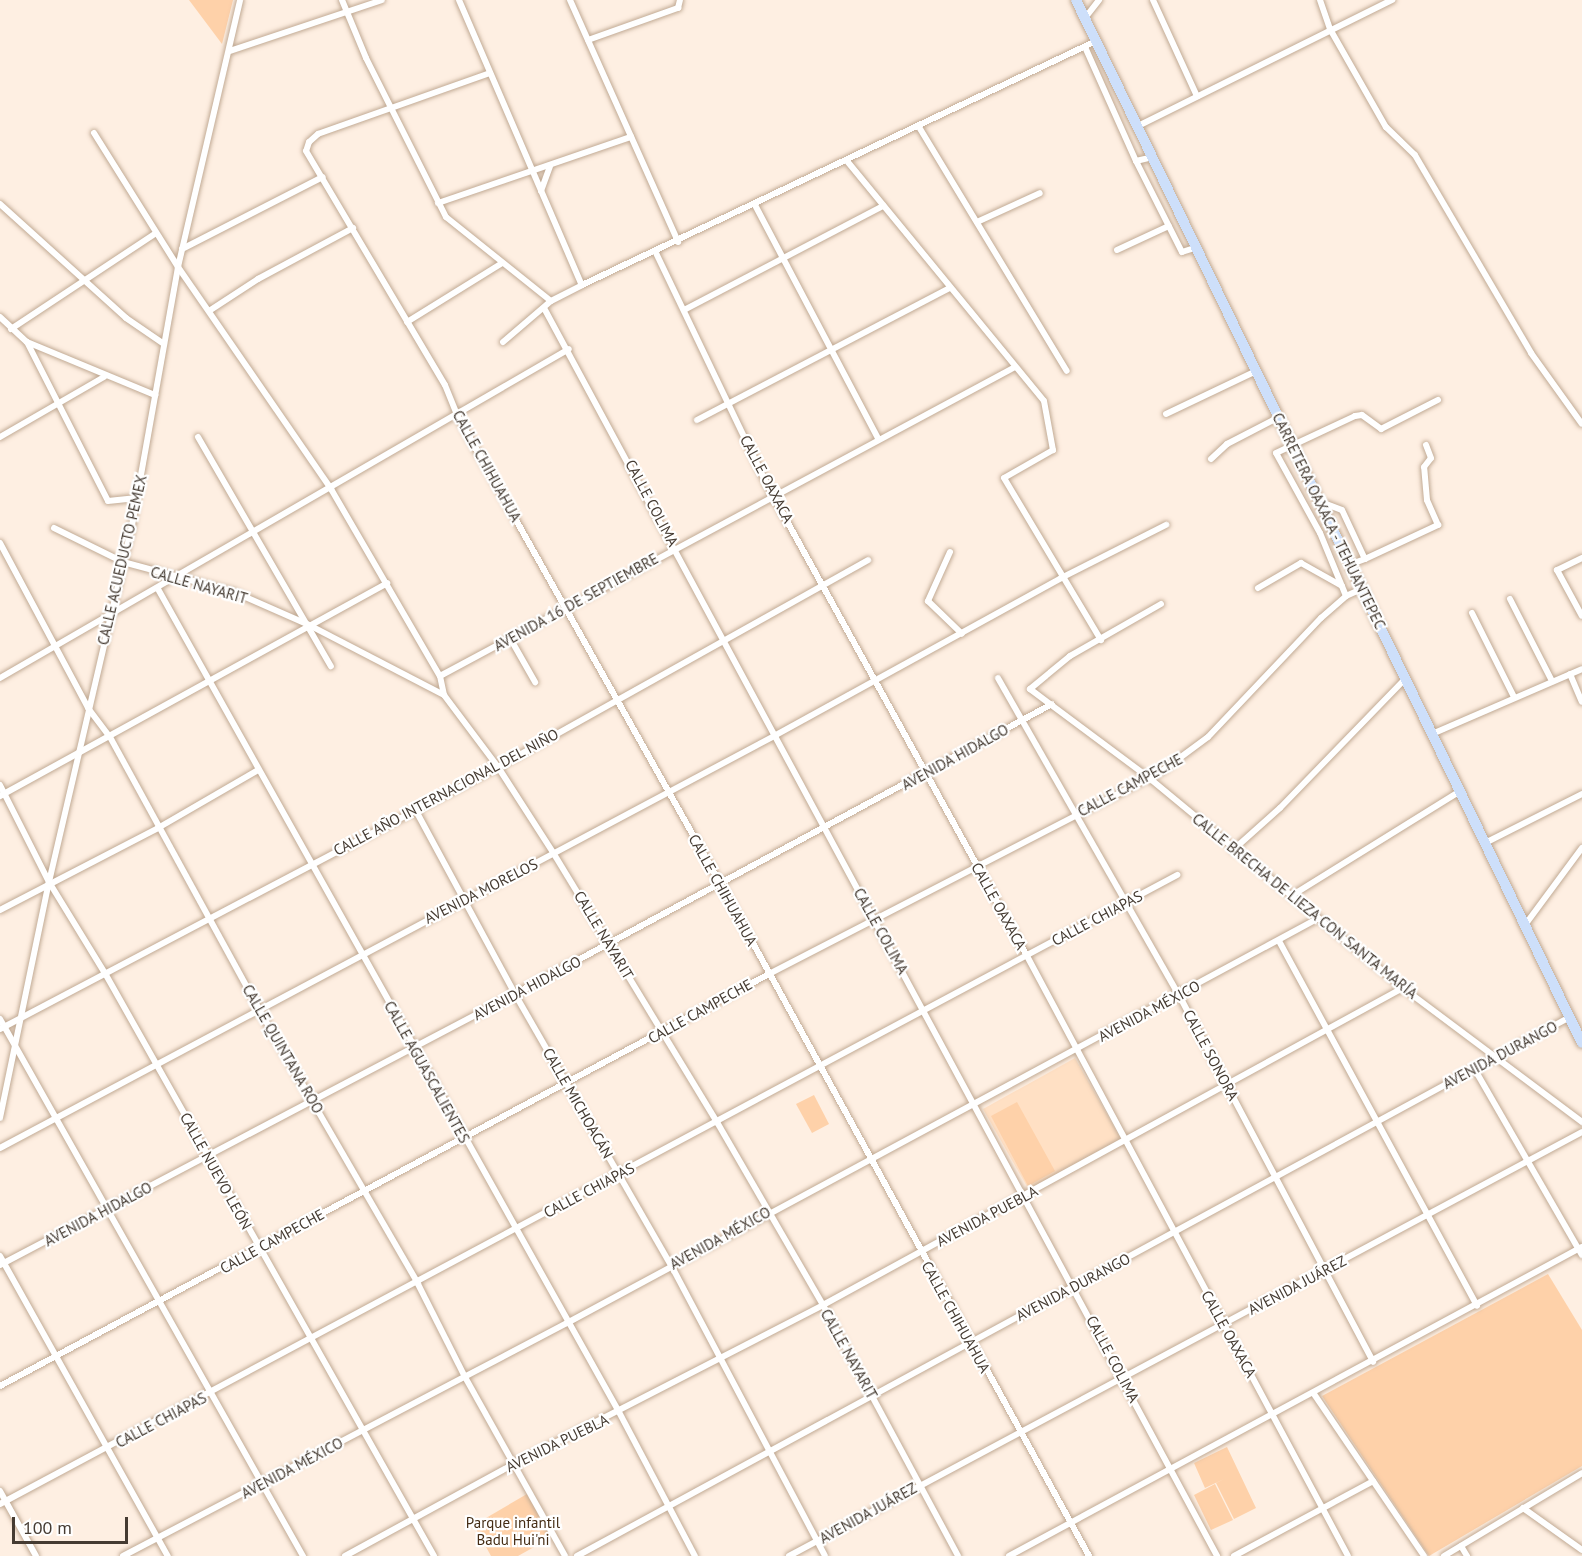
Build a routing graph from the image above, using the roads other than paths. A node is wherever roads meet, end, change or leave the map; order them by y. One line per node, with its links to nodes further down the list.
1 (240, 0): 20 (street, CALLE ACUEDUCTO PEMEX)
2 (342, 0): 14 (street)
3 (382, 0): 14 (street)
4 (459, 0): 13 (street)
5 (466, 0): 13 (street)
6 (570, 0): 17 (street)
7 (1076, 0): 15 (main road, CARRETERA OAXACA - TEHUANTEPEC)
8 (1099, 0): 15 (street)
9 (1153, 0): 22 (street)
10 (1320, 0): 16 (street)
11 (1392, 0): 16 (street)
12 (681, 1): 17 (street)
13 (462, 9): 21 (street)
14 (348, 13): 20 (street); 23 (street)
15 (1085, 18): 18 (main road, CARRETERA OAXACA - TEHUANTEPEC)
16 (1330, 29): 22 (street); 81 (street)
17 (588, 40): 27 (street)
18 (1096, 42): 19 (street); 24 (main road, CARRETERA OAXACA - TEHUANTEPEC)
19 (1085, 47): 25 (street); 30 (street)
20 (230, 51): 48 (street, CALLE ACUEDUCTO PEMEX)
21 (490, 73): 23 (street); 32 (street)
22 (1197, 96): 24 (street)
23 (392, 108): 33 (street, CALLE CHIHUAHUA); 37 (street)
24 (1138, 126): 28 (main road, CARRETERA OAXACA - TEHUANTEPEC)
25 (919, 127): 29 (street); 42 (street)
26 (94, 133): 45 (street)
27 (631, 137): 31 (street); 46 (street)
28 (1154, 157): 30 (street); 36 (main road, CARRETERA OAXACA - TEHUANTEPEC)
29 (847, 161): 40 (street); 41 (street)
30 (1136, 161): 39 (street)
31 (550, 166): 32 (street); 34 (street)
32 (532, 170): 34 (street); 37 (street)
33 (322, 177): 44 (street, CALLE CHIHUAHUA); 48 (street)
34 (541, 191): 55 (street)
35 (1040, 193): 42 (street)
36 (1174, 200): 39 (street); 47 (main road, CARRETERA OAXACA - TEHUANTEPEC)
37 (438, 203): 52 (street)
38 (0, 204): 54 (street)
39 (1158, 204): 43 (street)
40 (755, 205): 46 (street); 51 (street)
41 (883, 206): 51 (street); 56 (street)
42 (977, 222): 71 (street)
43 (1169, 226): 47 (street); 49 (street)
44 (353, 228): 60 (street); 62 (street, CALLE CHIHUAHUA)
45 (156, 233): 53 (street); 54 (street)
46 (678, 242): 50 (street)
47 (1197, 247): 70 (main road, CARRETERA OAXACA - TEHUANTEPEC)
48 (182, 249): 53 (street, CALLE ACUEDUCTO PEMEX)
49 (1116, 250)
50 (656, 253): 55 (street); 59 (street, CALLE OAXACA)
51 (783, 257): 59 (street); 67 (street)
52 (502, 263): 57 (street); 62 (street)
53 (178, 267): 60 (street); 66 (street, CALLE ACUEDUCTO PEMEX)
54 (87, 279): 63 (street); 66 (street)
55 (582, 285): 57 (street)
56 (950, 288): 67 (street); 69 (street)
57 (551, 301): 58 (street)
58 (544, 308): 65 (street); 68 (street, CALLE COLIMA)
59 (684, 310): 75 (street, CALLE OAXACA)
60 (209, 311): 88 (street)
61 (0, 317): 63 (street)
62 (407, 322): 78 (street, CALLE CHIHUAHUA)
63 (11, 329): 64 (street)
64 (27, 342): 72 (street); 76 (street)
65 (503, 342)
66 (164, 344): 73 (street, CALLE ACUEDUCTO PEMEX)
67 (832, 348): 75 (street); 84 (street)
68 (569, 349): 78 (street); 96 (street, CALLE COLIMA)
69 (1015, 366): 84 (street, AVENIDA 16 DE SEPTIEMBRE); 104 (street)
70 (1257, 370): 77 (street); 79 (main road, CARRETERA OAXACA - TEHUANTEPEC)
71 (1067, 371)
72 (104, 376): 73 (street); 76 (street)
73 (155, 395): 90 (street, CALLE ACUEDUCTO PEMEX)
74 (1438, 400): 85 (street)
75 (729, 403): 80 (street); 89 (street, CALLE OAXACA)
76 (57, 404): 82 (street); 90 (street)
77 (1166, 414)
78 (457, 415): 88 (street); 115 (street, CALLE CHIHUAHUA)
79 (1279, 417): 85 (main road, CARRETERA OAXACA - TEHUANTEPEC); 87 (street)
80 (697, 420)
81 (1582, 424)
82 (0, 437)
83 (198, 437): 94 (street)
84 (878, 438): 89 (street, AVENIDA 16 DE SEPTIEMBRE)
85 (1293, 445): 91 (main road, CARRETERA OAXACA - TEHUANTEPEC); 108 (street)
86 (1426, 445): 100 (street)
87 (1211, 459)
88 (331, 489): 94 (street); 106 (street)
89 (773, 494): 96 (street, AVENIDA 16 DE SEPTIEMBRE); 107 (street, CALLE OAXACA)
90 (137, 498): 102 (street, CALLE ACUEDUCTO PEMEX)
91 (1320, 502): 100 (street); 103 (main road, CARRETERA OAXACA - TEHUANTEPEC)
92 (1166, 525): 104 (street, AVENIDA MORELOS)
93 (54, 528): 102 (street, CALLE NAYARIT)
94 (257, 532): 105 (street); 119 (street)
95 (0, 543): 98 (street, CALLE QUINTANA ROO)
96 (676, 548): 115 (street, AVENIDA 16 DE SEPTIEMBRE); 123 (street, CALLE COLIMA)
97 (950, 552): 120 (street)
98 (3, 557): 124 (street, CALLE QUINTANA ROO)
99 (1582, 558): 118 (street)
100 (1365, 559): 103 (street)
101 (868, 560): 107 (street, CALLE AÑO INTERNACIONAL DEL NIÑO)
102 (123, 562): 105 (street, CALLE NAYARIT); 117 (street, CALLE ACUEDUCTO PEMEX)
103 (1351, 564): 111 (main road, CARRETERA OAXACA - TEHUANTEPEC)
104 (1061, 578): 120 (street, AVENIDA MORELOS); 122 (street)
105 (175, 579): 110 (street); 119 (street, CALLE NAYARIT)
106 (387, 583): 119 (street); 128 (street)
107 (824, 585): 123 (street, CALLE AÑO INTERNACIONAL DEL NIÑO); 132 (street, CALLE OAXACA)
108 (1342, 587): 109 (street); 112 (street)
109 (1258, 588)
110 (158, 589): 117 (street); 134 (street, CALLE AGUASCALIENTES)
111 (1362, 589): 112 (street, CALLE CAMPECHE); 131 (main road, CARRETERA OAXACA - TEHUANTEPEC)
112 (1346, 596): 150 (street, CALLE CAMPECHE)
113 (1510, 599): 133 (street)
114 (1161, 603): 122 (street)
115 (566, 608): 121 (street, AVENIDA 16 DE SEPTIEMBRE); 138 (street, CALLE CHIHUAHUA)
116 (1472, 613): 137 (street)
117 (110, 615): 124 (street); 141 (street, CALLE ACUEDUCTO PEMEX)
118 (1582, 616)
119 (309, 625): 125 (street); 134 (street); 136 (street, CALLE NAYARIT)
120 (962, 634): 132 (street, AVENIDA MORELOS)
121 (510, 638): 128 (street, AVENIDA 16 DE SEPTIEMBRE); 135 (street)
122 (1101, 640): 140 (street, CALLE BRECHA DE LIEZA CON SANTA MARÍA)
123 (725, 642): 138 (street, CALLE AÑO INTERNACIONAL DEL NIÑO); 144 (street, CALLE COLIMA)
124 (57, 647): 129 (street); 141 (street, CALLE QUINTANA ROO)
125 (331, 666)
126 (1582, 669): 127 (street)
127 (1570, 674): 133 (street); 139 (street)
128 (440, 675): 136 (street)
129 (0, 678)
130 (998, 678): 142 (street, CALLE SONORA)
131 (1405, 679): 143 (main road, CARRETERA OAXACA - TEHUANTEPEC); 162 (street)
132 (877, 680): 144 (street, AVENIDA MORELOS); 149 (street, CALLE OAXACA)
133 (1552, 681): 137 (street)
134 (209, 682): 145 (street); 148 (street, CALLE AGUASCALIENTES)
135 (535, 682)
136 (444, 695): 147 (street, CALLE NAYARIT)
137 (1514, 697): 143 (street)
138 (617, 700): 147 (street, CALLE AÑO INTERNACIONAL DEL NIÑO); 152 (street, CALLE CHIHUAHUA)
139 (1582, 702)
140 (1052, 704): 142 (street, AVENIDA HIDALGO); 150 (street, CALLE BRECHA DE LIEZA CON SANTA MARÍA)
141 (88, 708): 145 (street, CALLE QUINTANA ROO); 146 (street, CALLE ACUEDUCTO PEMEX)
142 (1024, 720): 149 (street, AVENIDA HIDALGO); 157 (street, CALLE SONORA)
143 (1432, 734): 153 (main road, CARRETERA OAXACA - TEHUANTEPEC)
144 (776, 735): 152 (street, AVENIDA MORELOS); 159 (street, CALLE COLIMA)
145 (110, 737): 146 (street); 158 (street, CALLE QUINTANA ROO)
146 (80, 752): 155 (street); 167 (street, CALLE ACUEDUCTO PEMEX)
147 (498, 767): 156 (street, CALLE AÑO INTERNACIONAL DEL NIÑO); 163 (street, CALLE NAYARIT)
148 (258, 770): 158 (street); 164 (street, CALLE AGUASCALIENTES)
149 (926, 773): 159 (street, AVENIDA HIDALGO); 165 (street, CALLE OAXACA)
150 (1148, 777): 157 (street, CALLE CAMPECHE); 162 (street, CALLE BRECHA DE LIEZA CON SANTA MARÍA)
151 (0, 785): 155 (street, CALLE NUEVO LEÓN)
152 (668, 792): 163 (street, AVENIDA MORELOS); 168 (street, CALLE CHIHUAHUA)
153 (1459, 792): 160 (main road, CARRETERA OAXACA - TEHUANTEPEC); 169 (street)
154 (1582, 794): 160 (street)
155 (2, 795): 167 (street, CALLE NUEVO LEÓN)
156 (415, 809): 164 (street, CALLE AÑO INTERNACIONAL DEL NIÑO); 170 (street, CALLE MICHOACÁN)
157 (1077, 814): 165 (street, CALLE CAMPECHE); 171 (street, CALLE SONORA)
158 (158, 828): 167 (street); 173 (street, CALLE QUINTANA ROO)
159 (825, 828): 168 (street, AVENIDA HIDALGO); 174 (street, CALLE COLIMA)
160 (1485, 843): 176 (main road, CARRETERA OAXACA - TEHUANTEPEC)
161 (1582, 848): 176 (street)
162 (1233, 850): 169 (street, CALLE BRECHA DE LIEZA CON SANTA MARÍA)
163 (554, 854): 170 (street, AVENIDA MORELOS); 178 (street, CALLE NAYARIT)
164 (312, 864): 173 (street, CALLE AÑO INTERNACIONAL DEL NIÑO); 179 (street, CALLE AGUASCALIENTES)
165 (977, 866): 174 (street, CALLE CAMPECHE); 180 (street, CALLE OAXACA)
166 (1177, 875): 171 (street, CALLE CHIAPAS)
167 (49, 882): 172 (street); 182 (street, CALLE NUEVO LEÓN); 189 (street, CALLE ACUEDUCTO PEMEX)
168 (720, 883): 178 (street, AVENIDA HIDALGO); 181 (street, CALLE CHIHUAHUA)
169 (1291, 896): 175 (street, CALLE BRECHA DE LIEZA CON SANTA MARÍA)
170 (465, 899): 179 (street, AVENIDA MORELOS); 184 (street, CALLE MICHOACÁN)
171 (1125, 903): 180 (street, CALLE CHIAPAS); 185 (street, CALLE SONORA)
172 (0, 910)
173 (210, 918): 182 (street, CALLE AÑO INTERNACIONAL DEL NIÑO); 186 (street, CALLE QUINTANA ROO)
174 (874, 919): 181 (street, CALLE CAMPECHE); 187 (street, CALLE COLIMA)
175 (1317, 920): 177 (street, AVENIDA MÉXICO); 183 (street, CALLE BRECHA DE LIEZA CON SANTA MARÍA)
176 (1525, 926): 188 (main road, CARRETERA OAXACA - TEHUANTEPEC)
177 (1279, 942): 185 (street, AVENIDA MÉXICO); 192 (street)
178 (610, 944): 184 (street, AVENIDA HIDALGO); 193 (street, CALLE NAYARIT)
179 (360, 955): 186 (street, AVENIDA MORELOS); 195 (street, CALLE AGUASCALIENTES)
180 (1027, 956): 187 (street, CALLE CHIAPAS); 196 (street, CALLE OAXACA)
181 (769, 974): 193 (street, CALLE CAMPECHE); 200 (street, CALLE CHIHUAHUA)
182 (106, 975): 189 (street, CALLE AÑO INTERNACIONAL DEL NIÑO); 199 (street, CALLE NUEVO LEÓN)
183 (1403, 988): 192 (street, AVENIDA PUEBLA); 198 (street, CALLE BRECHA DE LIEZA CON SANTA MARÍA)
184 (515, 994): 195 (street, AVENIDA HIDALGO); 202 (street, CALLE MICHOACÁN)
185 (1179, 995): 196 (street, AVENIDA MÉXICO); 203 (street, CALLE SONORA)
186 (260, 1011): 199 (street, AVENIDA MORELOS); 204 (street, CALLE QUINTANA ROO)
187 (924, 1011): 200 (street, CALLE CHIAPAS); 205 (street, CALLE COLIMA)
188 (1570, 1017): 194 (main road, CARRETERA OAXACA - TEHUANTEPEC); 198 (street, AVENIDA DURANGO)
189 (20, 1018): 191 (street, CALLE AÑO INTERNACIONAL DEL NIÑO); 197 (street, CALLE ACUEDUCTO PEMEX)
190 (0, 1019): 191 (street)
191 (2, 1028): 197 (street)
192 (1325, 1030): 203 (street, AVENIDA PUEBLA); 209 (street)
193 (662, 1032): 202 (street, CALLE CAMPECHE); 208 (street, CALLE NAYARIT)
194 (1582, 1043)
195 (414, 1047): 204 (street, AVENIDA HIDALGO); 212 (street, CALLE AGUASCALIENTES)
196 (1076, 1050): 205 (street, AVENIDA MÉXICO); 213 (street, CALLE OAXACA)
197 (16, 1051): 206 (street, CALLE ACUEDUCTO PEMEX); 207 (street)
198 (1498, 1056): 201 (street, AVENIDA DURANGO); 210 (street, CALLE BRECHA DE LIEZA CON SANTA MARÍA)
199 (156, 1063): 207 (street, AVENIDA MORELOS); 215 (street, CALLE NUEVO LEÓN)
200 (820, 1066): 208 (street, CALLE CHIAPAS); 216 (street, CALLE CHIHUAHUA)
201 (1474, 1068): 209 (street, AVENIDA DURANGO); 217 (street)
202 (567, 1084): 212 (street, CALLE CAMPECHE); 218 (street, CALLE MICHOACÁN)
203 (1227, 1086): 213 (street, AVENIDA PUEBLA); 219 (street, CALLE SONORA)
204 (312, 1099): 215 (street, AVENIDA HIDALGO); 220 (street, CALLE QUINTANA ROO)
205 (974, 1103): 216 (street, AVENIDA MÉXICO); 221 (street, CALLE COLIMA)
206 (0, 1118)
207 (53, 1118): 214 (street, AVENIDA MORELOS); 222 (street)
208 (717, 1122): 218 (street, CALLE CHIAPAS); 223 (street, CALLE NAYARIT)
209 (1376, 1122): 219 (street, AVENIDA DURANGO); 224 (street)
210 (1582, 1122)
211 (1582, 1132): 217 (street, AVENIDA JUÁREZ)
212 (464, 1136): 220 (street, CALLE CAMPECHE); 225 (street, CALLE AGUASCALIENTES)
213 (1126, 1141): 221 (street, AVENIDA PUEBLA); 226 (street, CALLE OAXACA)
214 (0, 1148)
215 (206, 1156): 222 (street, AVENIDA HIDALGO); 228 (street, CALLE NUEVO LEÓN)
216 (868, 1159): 223 (street, AVENIDA MÉXICO); 229 (street, CALLE CHIHUAHUA)
217 (1528, 1161): 224 (street, AVENIDA JUÁREZ); 227 (street)
218 (618, 1174): 225 (street, CALLE CHIAPAS); 233 (street, CALLE MICHOACÁN)
219 (1275, 1177): 226 (street, AVENIDA DURANGO); 234 (street, CALLE SONORA)
220 (364, 1190): 228 (street, CALLE CAMPECHE); 235 (street, CALLE QUINTANA ROO)
221 (1026, 1195): 229 (street, AVENIDA PUEBLA); 236 (street, CALLE COLIMA)
222 (107, 1211): 232 (street, AVENIDA HIDALGO); 237 (street)
223 (769, 1212): 233 (street, AVENIDA MÉXICO); 238 (street, CALLE NAYARIT)
224 (1427, 1215): 234 (street, AVENIDA JUÁREZ); 239 (street)
225 (514, 1228): 235 (street, CALLE CHIAPAS); 240 (street, CALLE AGUASCALIENTES)
226 (1173, 1234): 236 (street, AVENIDA DURANGO); 241 (street, CALLE OAXACA)
227 (1580, 1247): 230 (street); 239 (street)
228 (260, 1248): 237 (street, CALLE CAMPECHE); 242 (street, CALLE NUEVO LEÓN)
229 (920, 1252): 238 (street, AVENIDA PUEBLA); 243 (street, CALLE CHIHUAHUA)
230 (1582, 1255)
231 (0, 1256): 232 (street)
232 (2, 1264): 244 (street)
233 (670, 1265): 240 (street, AVENIDA MÉXICO); 245 (street, CALLE MICHOACÁN)
234 (1325, 1270): 241 (street, AVENIDA JUÁREZ); 246 (street, CALLE SONORA)
235 (418, 1284): 242 (street, CALLE CHIAPAS); 247 (street, CALLE QUINTANA ROO)
236 (1073, 1286): 243 (street, AVENIDA DURANGO); 248 (street, CALLE COLIMA)
237 (159, 1303): 244 (street, CALLE CAMPECHE); 250 (street)
238 (823, 1305): 245 (street, AVENIDA PUEBLA); 252 (street, CALLE NAYARIT)
239 (1477, 1306): 246 (street)
240 (567, 1323): 247 (street, AVENIDA MÉXICO); 253 (street, CALLE AGUASCALIENTES)
241 (1224, 1324): 248 (street, AVENIDA JUÁREZ); 254 (street, CALLE OAXACA)
242 (312, 1340): 250 (street, CALLE CHIAPAS); 255 (street, CALLE NUEVO LEÓN)
243 (970, 1343): 252 (street, AVENIDA DURANGO); 256 (street, CALLE CHIHUAHUA)
244 (55, 1356): 249 (street, CALLE CAMPECHE); 257 (street)
245 (719, 1360): 253 (street, AVENIDA PUEBLA); 258 (street, CALLE MICHOACÁN)
246 (1373, 1362): 251 (street)
247 (465, 1377): 255 (street, AVENIDA MÉXICO); 259 (street, CALLE QUINTANA ROO)
248 (1124, 1378): 256 (street, AVENIDA JUÁREZ); 260 (street, CALLE COLIMA)
249 (0, 1386)
250 (211, 1393): 257 (street, CALLE CHIAPAS); 263 (street)
251 (1314, 1394): 254 (street); 262 (street)
252 (872, 1396): 258 (street, AVENIDA DURANGO); 264 (street, CALLE NAYARIT)
253 (619, 1412): 259 (street, AVENIDA PUEBLA); 267 (street, CALLE AGUASCALIENTES)
254 (1273, 1416): 260 (street); 268 (street, CALLE OAXACA)
255 (364, 1430): 263 (street, AVENIDA MÉXICO); 270 (street, CALLE NUEVO LEÓN)
256 (1019, 1431): 264 (street, AVENIDA JUÁREZ); 271 (street, CALLE CHIHUAHUA)
257 (107, 1448): 266 (street, CALLE CHIAPAS); 272 (street)
258 (769, 1452): 267 (street, AVENIDA DURANGO); 273 (street, CALLE MICHOACÁN)
259 (514, 1464): 270 (street, AVENIDA PUEBLA); 282 (street, CALLE QUINTANA ROO)
260 (1173, 1471): 271 (street); 290 (street, CALLE COLIMA)
261 (1582, 1473): 269 (street)
262 (1373, 1480): 268 (street); 293 (street)
263 (262, 1484): 272 (street, AVENIDA MÉXICO); 279 (street)
264 (920, 1485): 273 (street, AVENIDA JUÁREZ); 287 (street, CALLE NAYARIT)
265 (0, 1491): 266 (street)
266 (3, 1502): 276 (street)
267 (668, 1506): 283 (street, AVENIDA DURANGO); 284 (street, CALLE AGUASCALIENTES)
268 (1322, 1508): 291 (street); 292 (street, CALLE OAXACA)
269 (1523, 1508): 274 (street); 275 (street)
270 (414, 1518): 280 (street, AVENIDA PUEBLA); 281 (street, CALLE NUEVO LEÓN)
271 (1070, 1523): 288 (street); 289 (street, CALLE CHIHUAHUA)
272 (158, 1538): 277 (street, AVENIDA MÉXICO); 278 (street)
273 (817, 1541): 285 (street, AVENIDA JUÁREZ); 286 (street, CALLE MICHOACÁN)
274 (1461, 1546): 294 (street); 295 (street)
275 (1582, 1550)
276 (36, 1556)
277 (123, 1556)
278 (168, 1556)
279 (303, 1556)
280 (345, 1556)
281 (434, 1556)
282 (566, 1556)
283 (577, 1556)
284 (695, 1556)
285 (789, 1556)
286 (825, 1556)
287 (958, 1556)
288 (1009, 1556)
289 (1089, 1556)
290 (1217, 1556)
291 (1234, 1556)
292 (1348, 1556)
293 (1424, 1556)
294 (1444, 1556)
295 (1467, 1556)

